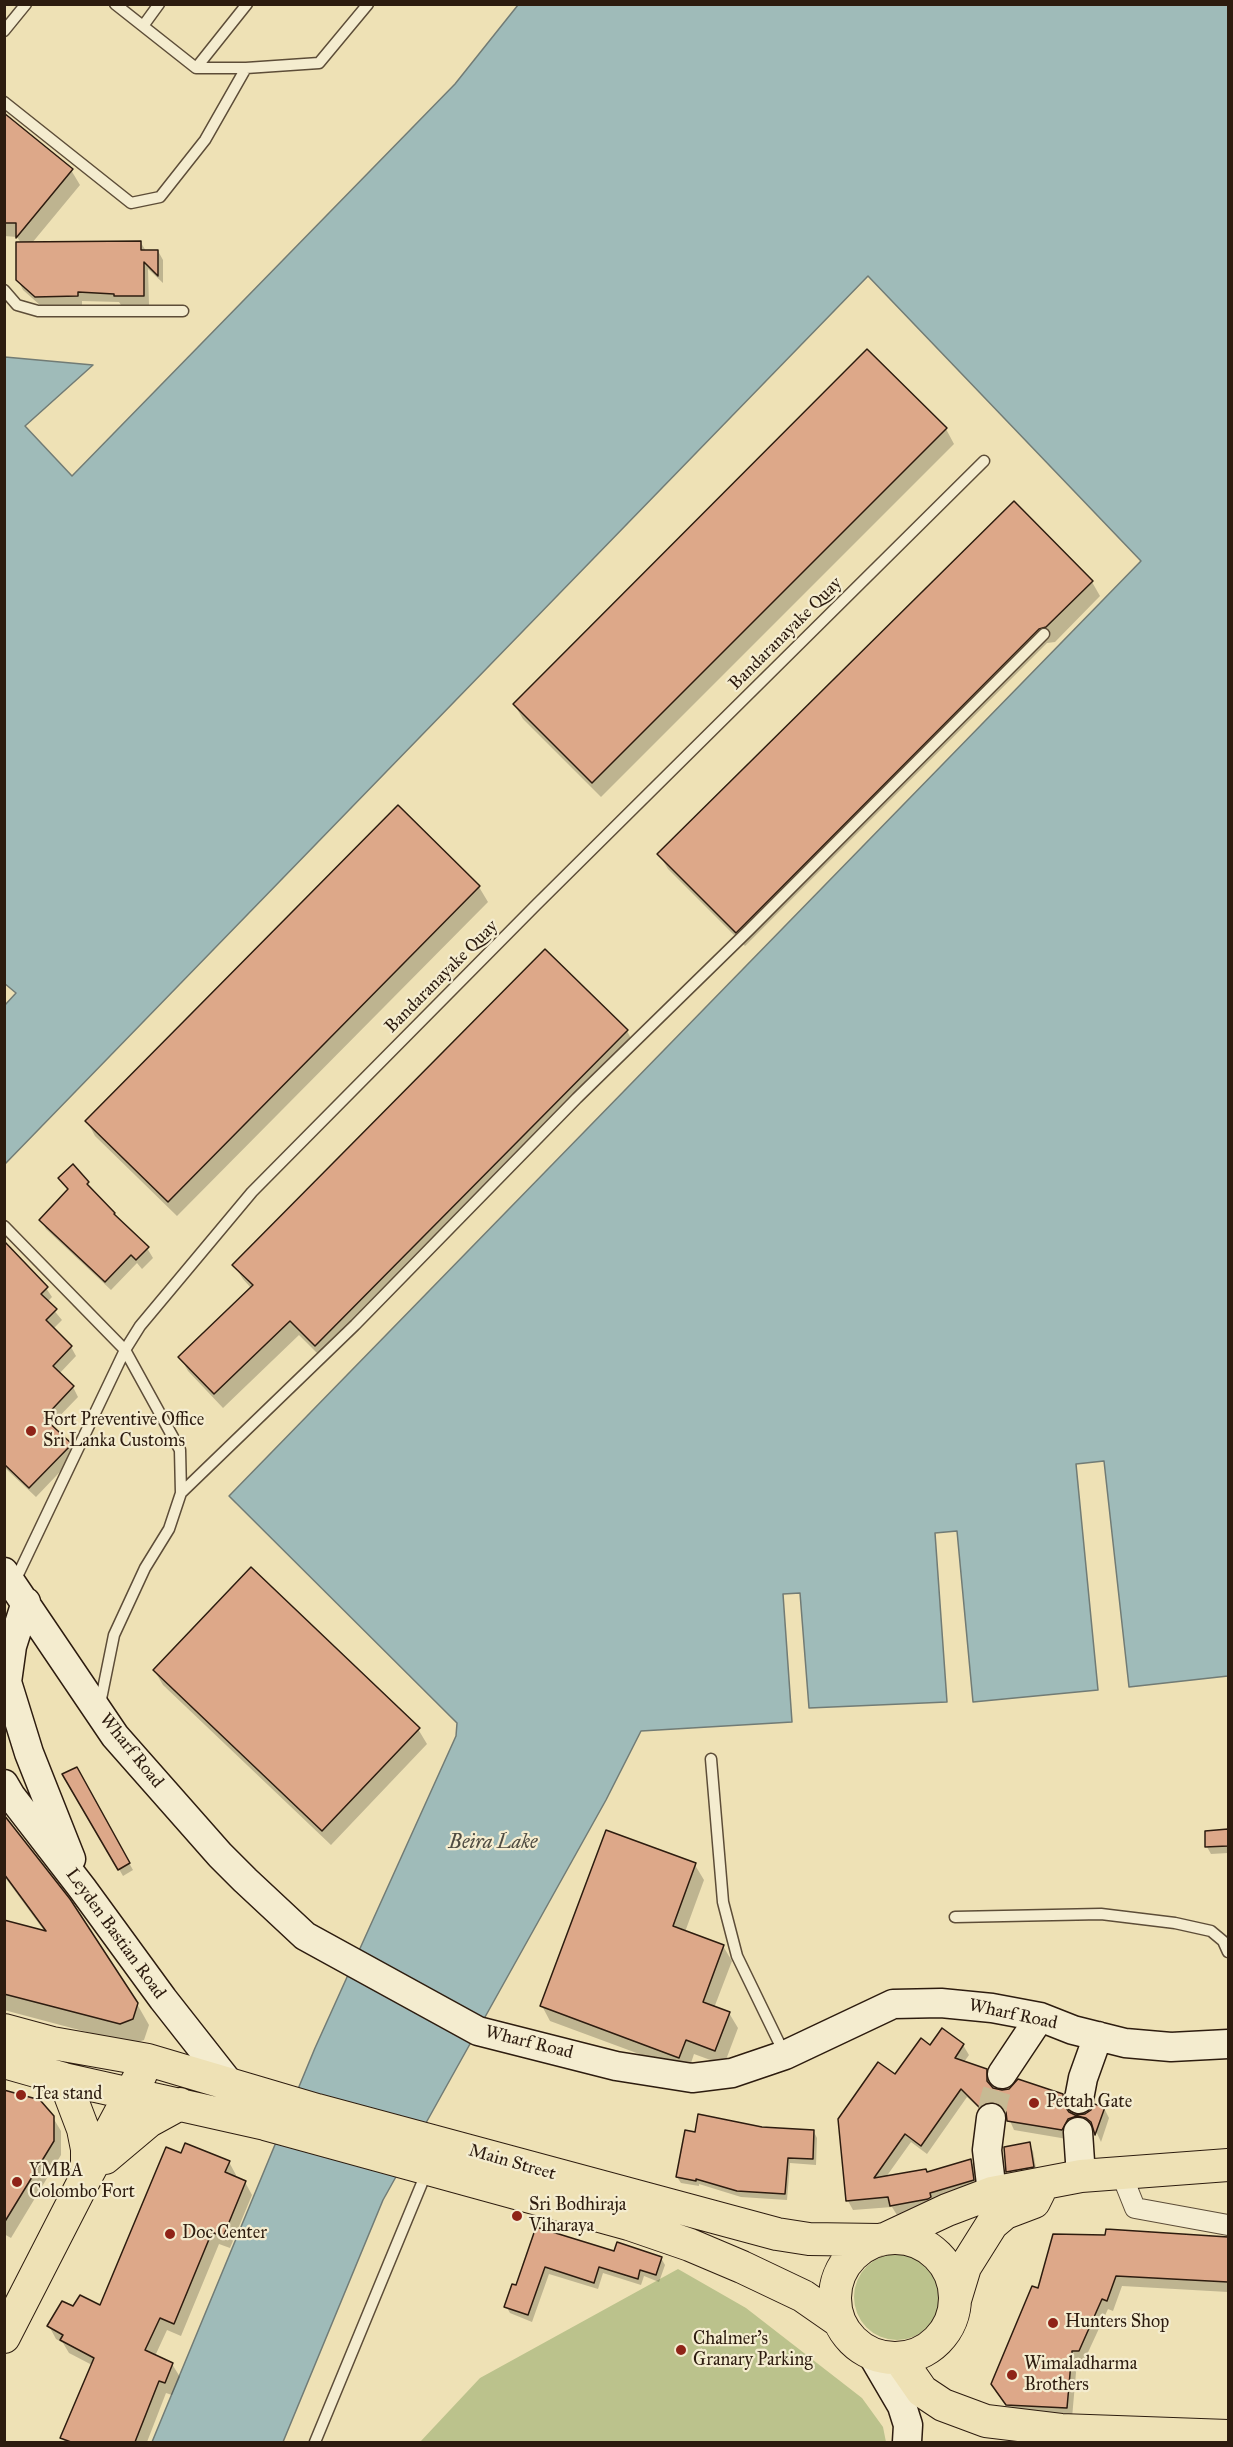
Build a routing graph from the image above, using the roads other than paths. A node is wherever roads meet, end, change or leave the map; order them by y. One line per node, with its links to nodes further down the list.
1 (26, 4): 7 (lane)
2 (115, 4): 6 (lane)
3 (159, 4): 6 (lane)
4 (247, 4): 8 (lane)
5 (368, 4): 9 (lane)
6 (142, 26): 8 (lane)
7 (4, 31)
8 (196, 68): 9 (lane)
9 (246, 68): 10 (lane)
10 (4, 102)
11 (4, 290): 12 (lane)
12 (183, 312)
13 (984, 461): 16 (lane, Bandaranayake Quay)
14 (1044, 634): 17 (lane)
15 (4, 1226): 16 (lane)
16 (125, 1350): 17 (lane); 18 (lane, Bandaranayake Quay)
17 (181, 1493): 19 (lane)
18 (15, 1586): 19 (main road, Wharf Road); 22 (main road)
19 (98, 1711): 29 (main road, Wharf Road)
20 (711, 1759): 29 (lane)
21 (4, 1784): 22 (main road, Leyden Bastian Road)
22 (82, 1888): 34 (main road, Leyden Bastian Road)
23 (955, 1917): 24 (lane)
24 (1228, 1952)
25 (1040, 2017): 27 (main road, Wharf Road); 29 (main road, Wharf Road); 32 (main road)
26 (4, 2030): 30 (main road, Main Street)
27 (1098, 2036): 28 (main road, Wharf Road); 36 (main road)
28 (1228, 2044)
29 (785, 2055)
30 (148, 2060): 34 (main road, Main Street); 35 (main road)
31 (4, 2062): 33 (main road, Main Street)
32 (1002, 2074)
33 (64, 2079): 35 (main road, Main Street); 44 (main road)
34 (229, 2083): 38 (main road, Main Street)
35 (133, 2092): 37 (main road, Main Street); 44 (main road)
36 (1079, 2099)
37 (180, 2104): 38 (main road, Main Street); 44 (main road)
38 (272, 2111): 41 (main road, Main Street)
39 (991, 2118): 47 (main road)
40 (1078, 2133): 45 (main road)
41 (422, 2157): 49 (main road, Main Street); 51 (main road, Main Street); 55 (lane)
42 (1228, 2165): 43 (main road)
43 (1121, 2173): 45 (main road); 48 (street)
44 (87, 2175): 52 (main road)
45 (1082, 2176): 46 (main road)
46 (1044, 2183): 47 (main road); 50 (main road)
47 (992, 2193): 49 (main road)
48 (1228, 2225)
49 (882, 2239): 50 (main road); 51 (main road)
50 (955, 2300): 53 (main road)
51 (839, 2321): 53 (main road)
52 (4, 2337)
53 (885, 2355): 54 (main road); 56 (main road)
54 (1228, 2436)
55 (315, 2442)
56 (907, 2442)

